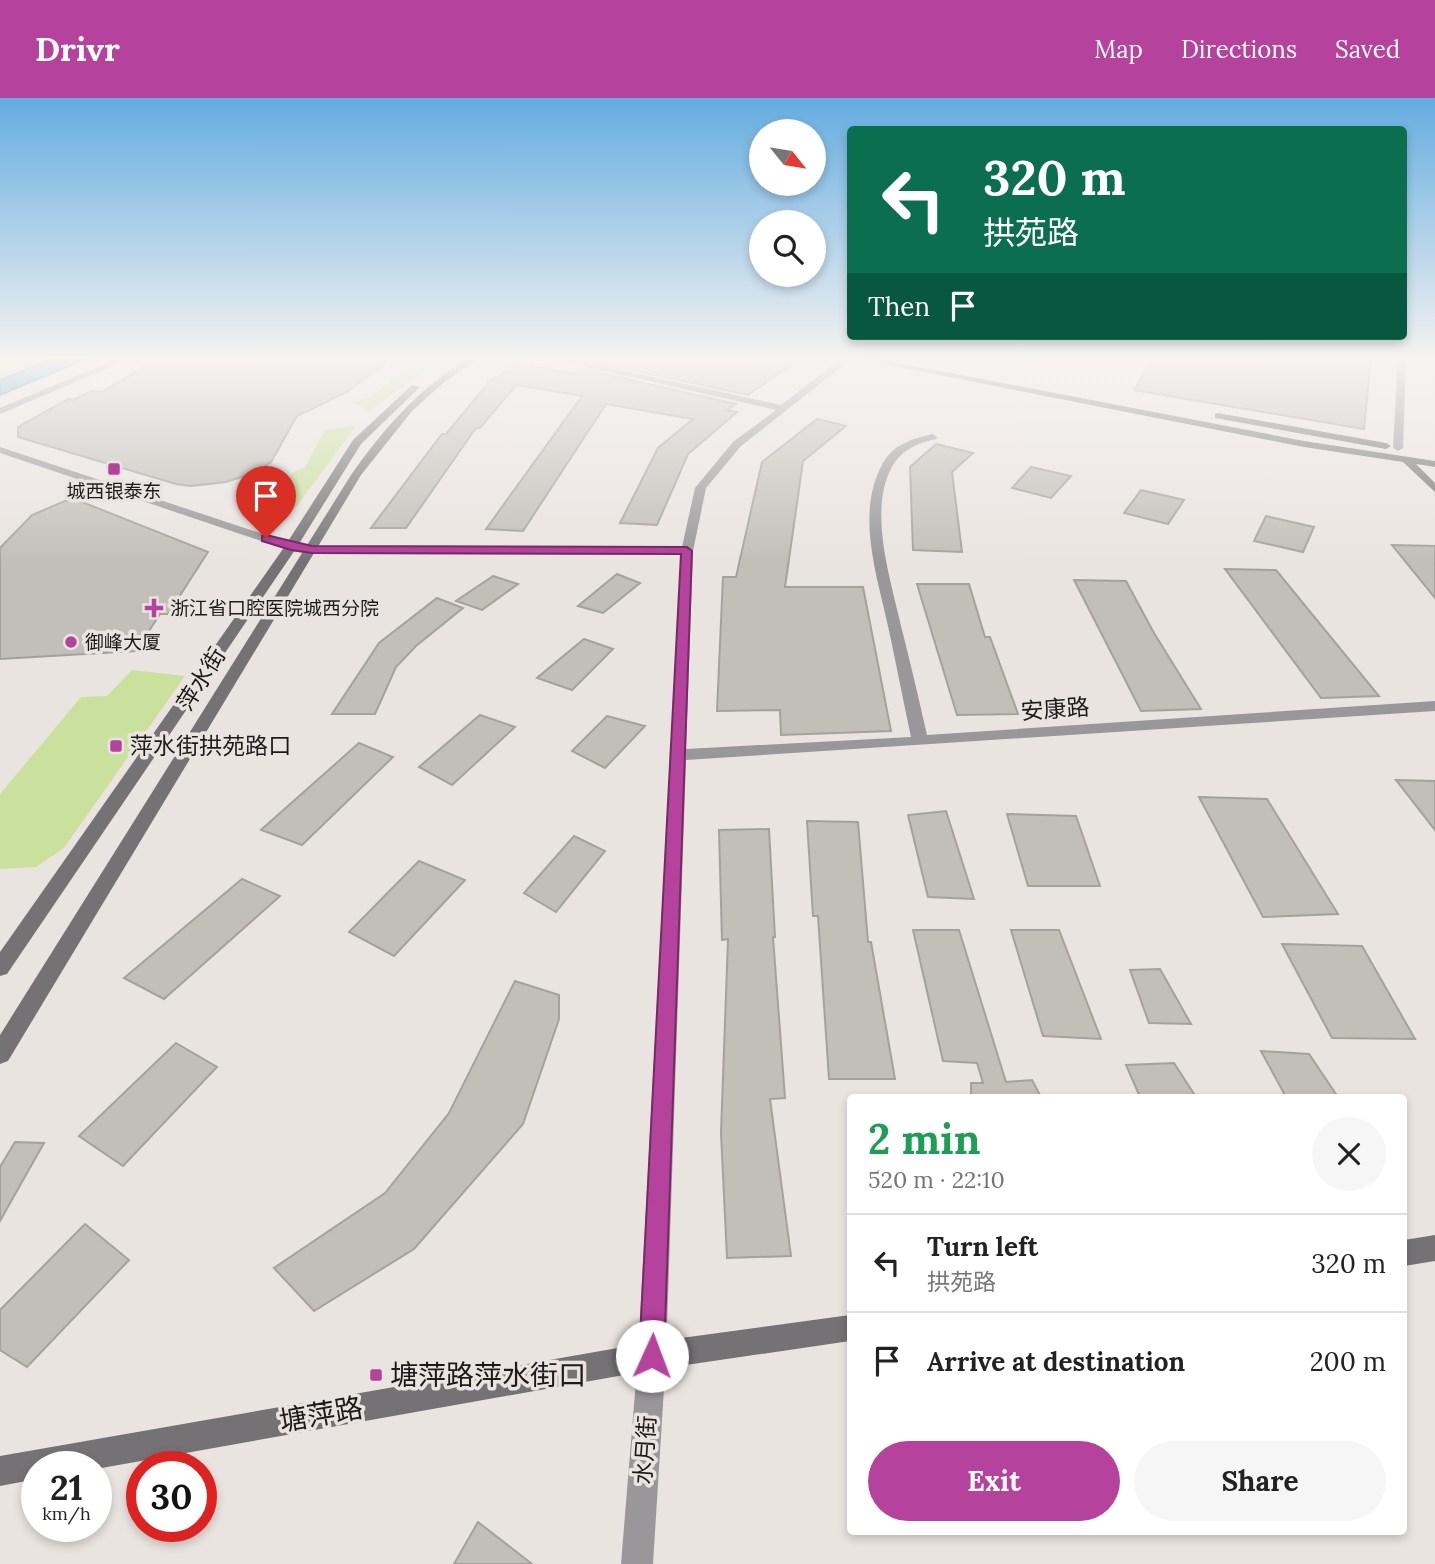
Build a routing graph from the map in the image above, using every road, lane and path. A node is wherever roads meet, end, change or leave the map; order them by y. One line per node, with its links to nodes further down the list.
1 (374, 425): 14 (main road, 萍水街)
2 (392, 425): 15 (main road, 萍水街)
3 (760, 425): 16 (street, 水月街)
4 (1206, 425): 11 (main road)
5 (1272, 425): 8 (main road)
6 (1399, 425): 8 (street)
7 (932, 437): 18 (street)
8 (1398, 448): 10 (main road)
9 (0, 450): 14 (street)
10 (1435, 453)
11 (1407, 461): 12 (main road); 13 (main road)
12 (1435, 464)
13 (1435, 489)
14 (291, 547): 15 (street); 20 (main road, 萍水街)
15 (312, 550): 16 (street); 21 (main road, 萍水街)
16 (687, 551): 19 (street, 水月街)
17 (1435, 706): 18 (street, 安康路)
18 (920, 741): 19 (street, 安康路)
19 (678, 755): 25 (street, 水月街)
20 (0, 968)
21 (0, 1054)
22 (1435, 1248): 23 (main road)
23 (1407, 1252)
24 (847, 1328): 25 (main road, 塘萍路)
25 (652, 1356): 26 (main road, 塘萍路); 27 (street, 水月街)
26 (0, 1471)
27 (638, 1564)

